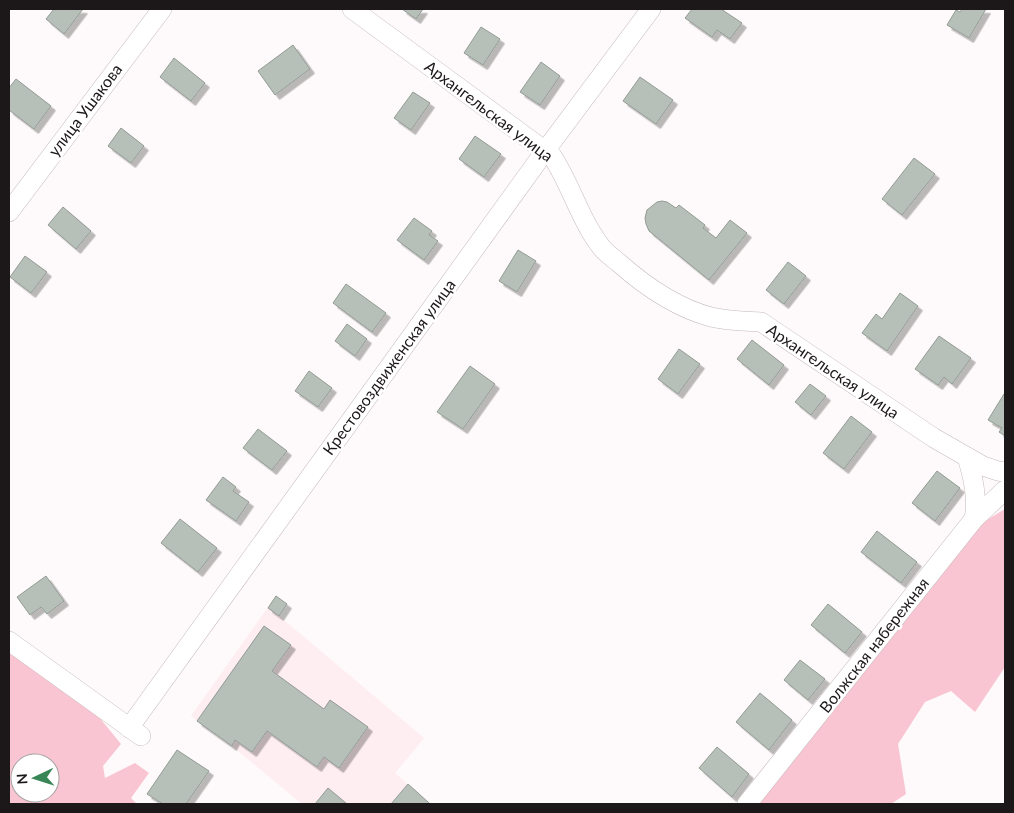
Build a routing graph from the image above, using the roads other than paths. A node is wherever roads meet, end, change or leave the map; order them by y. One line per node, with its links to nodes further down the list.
1 (162, 9): 5 (street, улица Ушакова)
2 (352, 9): 4 (street, Архангельская улица)
3 (651, 9): 4 (street, Крестовоздвиженская улица)
4 (545, 151): 6 (street, Архангельская улица); 10 (street, Крестовоздвиженская улица)
5 (9, 212)
6 (967, 456): 7 (street, Архангельская улица); 9 (street)
7 (1005, 472)
8 (1005, 490): 9 (street, Волжская набережная)
9 (974, 519): 11 (street, Волжская набережная)
10 (9, 640)
11 (747, 804)

